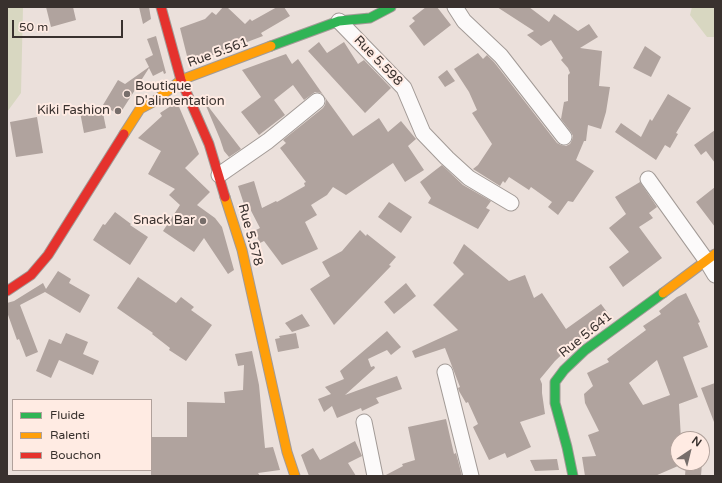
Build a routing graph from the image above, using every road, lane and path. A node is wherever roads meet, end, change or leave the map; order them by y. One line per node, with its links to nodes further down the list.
1 (161, 7): 5 (street, Rue 5.578)
2 (391, 7): 4 (street, Rue 5.561)
3 (455, 7): 7 (street)
4 (339, 21): 5 (street, Rue 5.561); 10 (street, Rue 5.598)
5 (181, 80): 8 (street, Rue 5.578); 13 (street, Rue 5.561)
6 (317, 101): 8 (street)
7 (564, 137)
8 (219, 175): 16 (street, Rue 5.578)
9 (648, 179): 11 (street)
10 (511, 203)
11 (711, 257): 12 (street); 19 (street, Rue 5.641)
12 (715, 275)
13 (7, 291)
14 (446, 372): 18 (street)
15 (364, 422): 17 (street)
16 (295, 476)
17 (375, 476)
18 (471, 476)
19 (573, 476)

